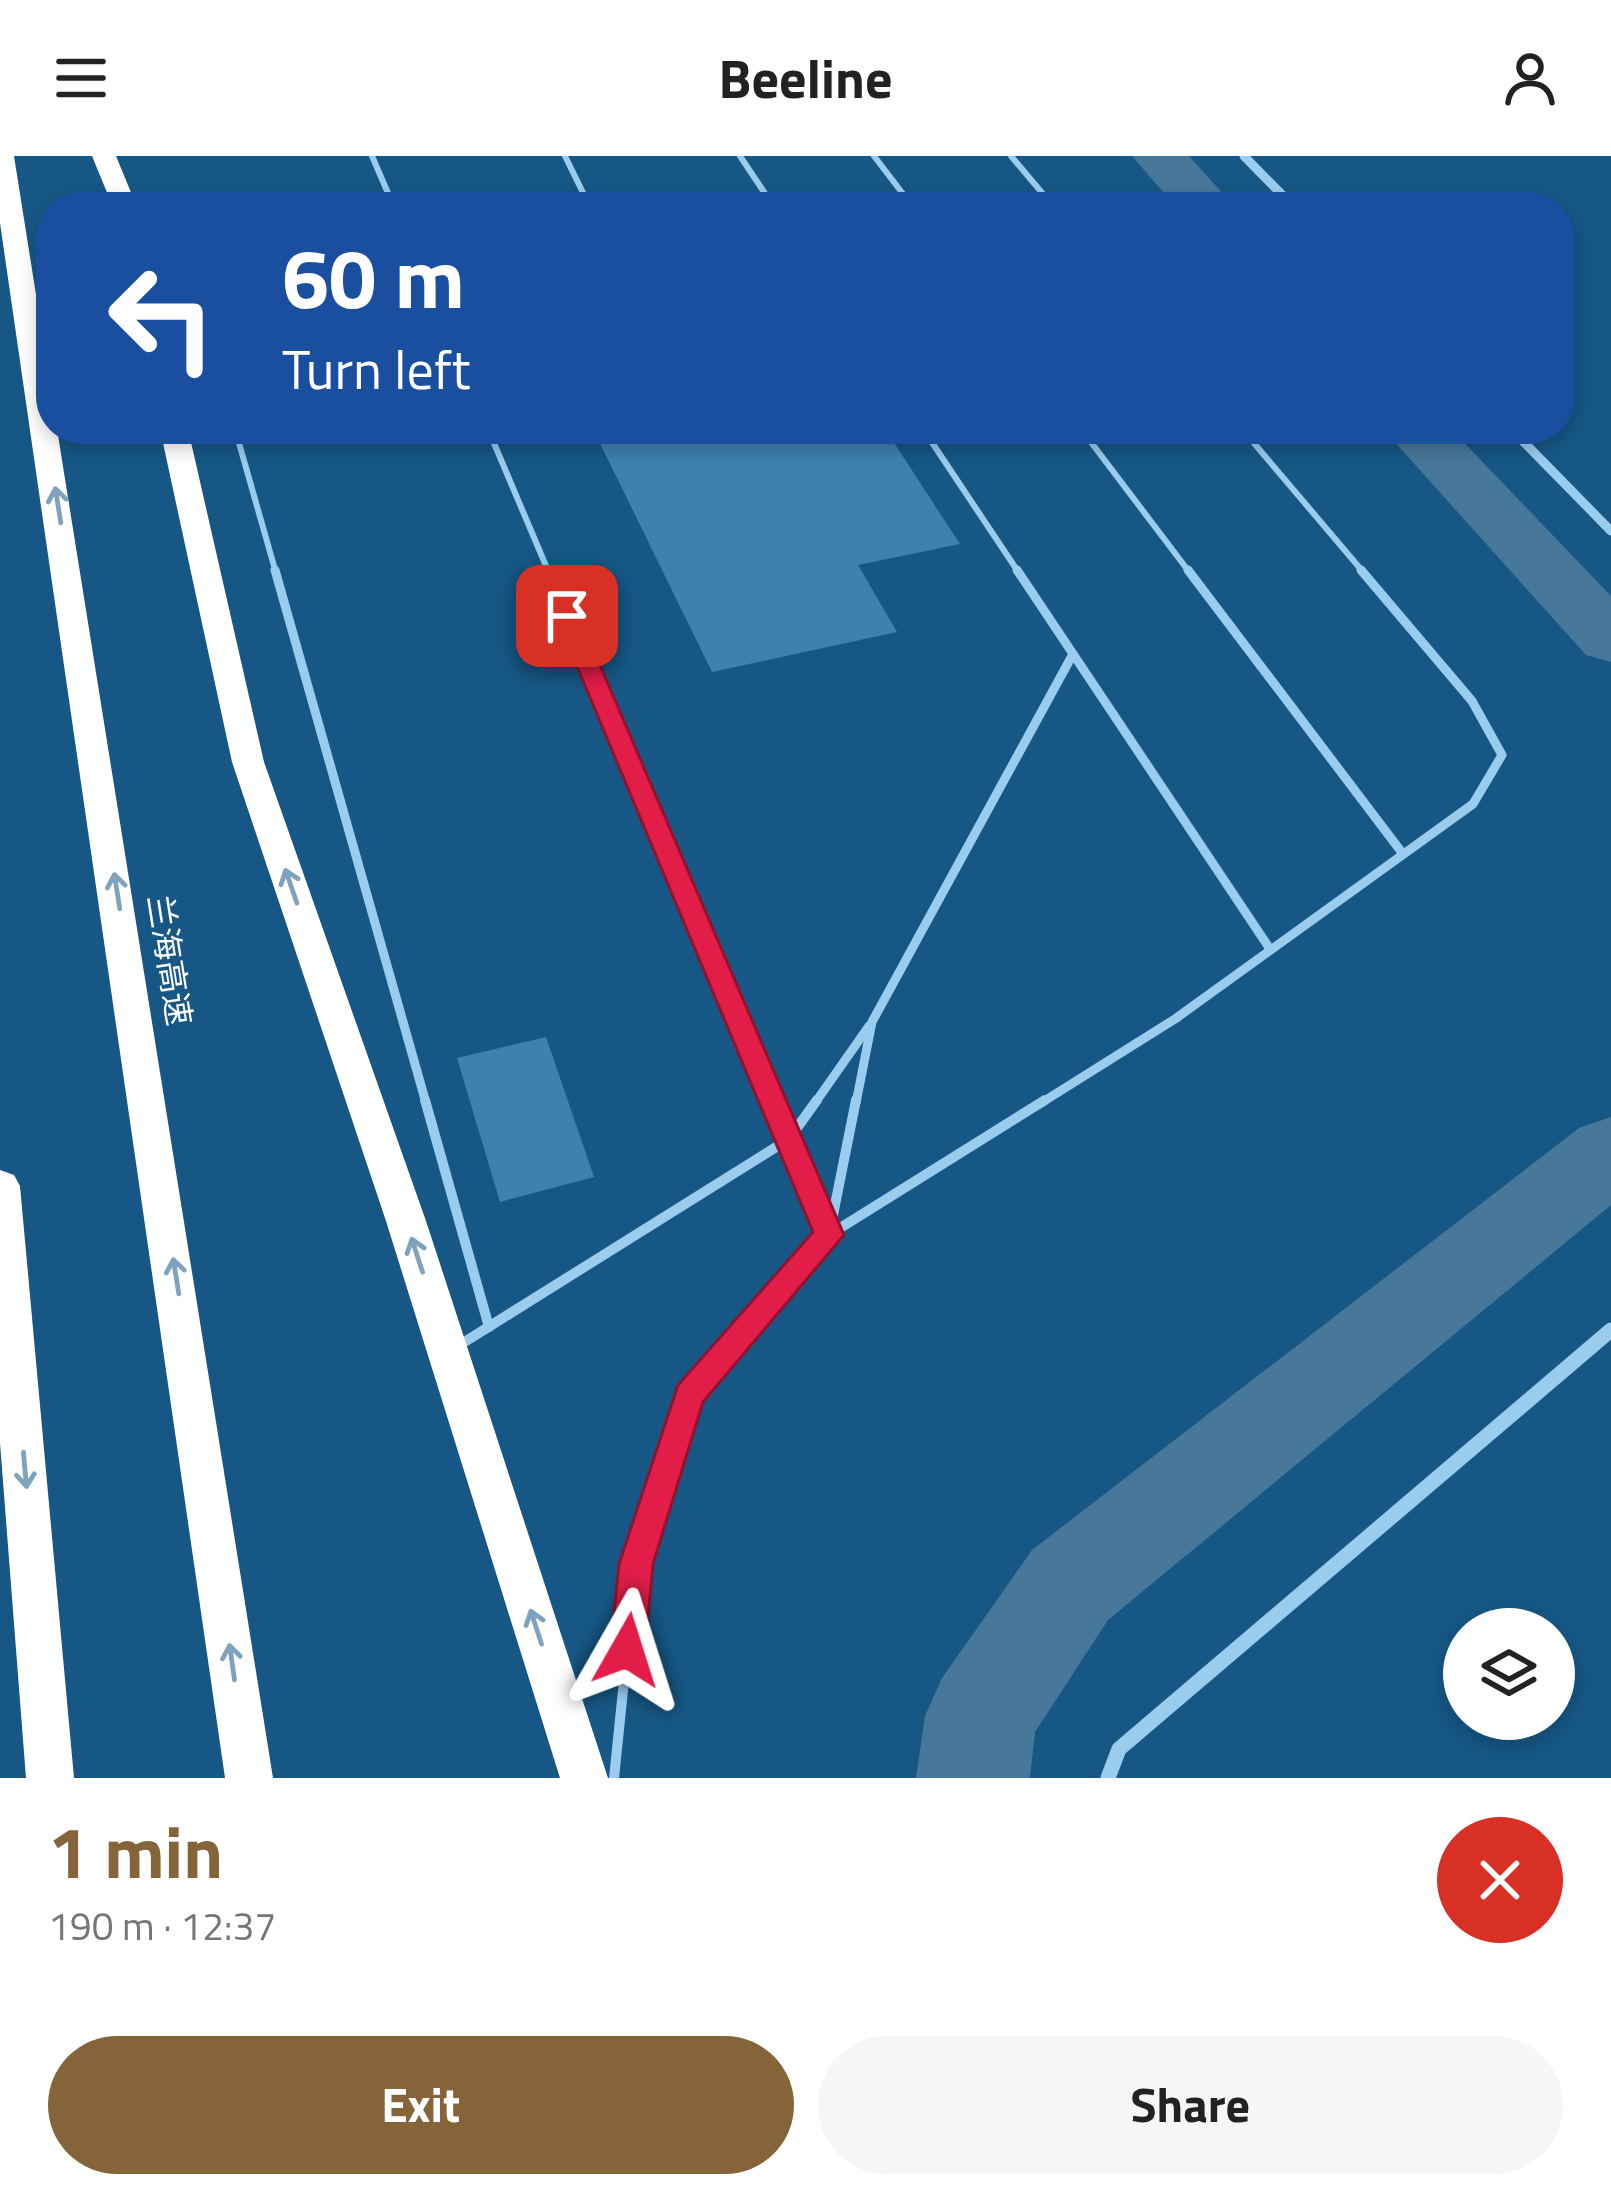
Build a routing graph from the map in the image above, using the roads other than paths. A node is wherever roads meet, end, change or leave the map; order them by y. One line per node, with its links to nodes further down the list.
1 (2, 156): 16 (highway, 兰海高速, one-way to 1)
2 (104, 156): 9 (highway)
3 (372, 156): 10 (lane)
4 (565, 156): 11 (lane)
5 (740, 156): 12 (lane)
6 (874, 156): 13 (lane)
7 (1011, 156): 14 (lane)
8 (1244, 156): 15 (street)
9 (120, 192)
10 (388, 192)
11 (583, 192)
12 (764, 192)
13 (902, 192)
14 (1041, 192)
15 (1279, 192)
16 (36, 379)
17 (46, 444): 37 (highway, 兰海高速, one-way to 17)
18 (177, 444): 35 (highway, one-way to 18)
19 (239, 444): 33 (lane)
20 (494, 444): 30 (lane)
21 (933, 444): 26 (lane)
22 (1092, 444): 27 (lane)
23 (1255, 444): 27 (lane)
24 (1526, 444): 25 (street)
25 (1611, 531)
26 (1073, 654): 28 (lane); 29 (lane)
27 (1402, 854): 28 (lane)
28 (1270, 950): 32 (lane)
29 (872, 1022): 30 (lane); 32 (lane)
30 (789, 1139): 32 (lane); 33 (lane)
31 (0, 1186): 36 (highway, one-way to 36)
32 (829, 1235): 39 (lane)
33 (489, 1327): 35 (lane)
34 (1611, 1330): 40 (street)
35 (448, 1352): 38 (highway, one-way to 35)
36 (50, 1778)
37 (249, 1778)
38 (584, 1778)
39 (614, 1778)
40 (1108, 1778)

